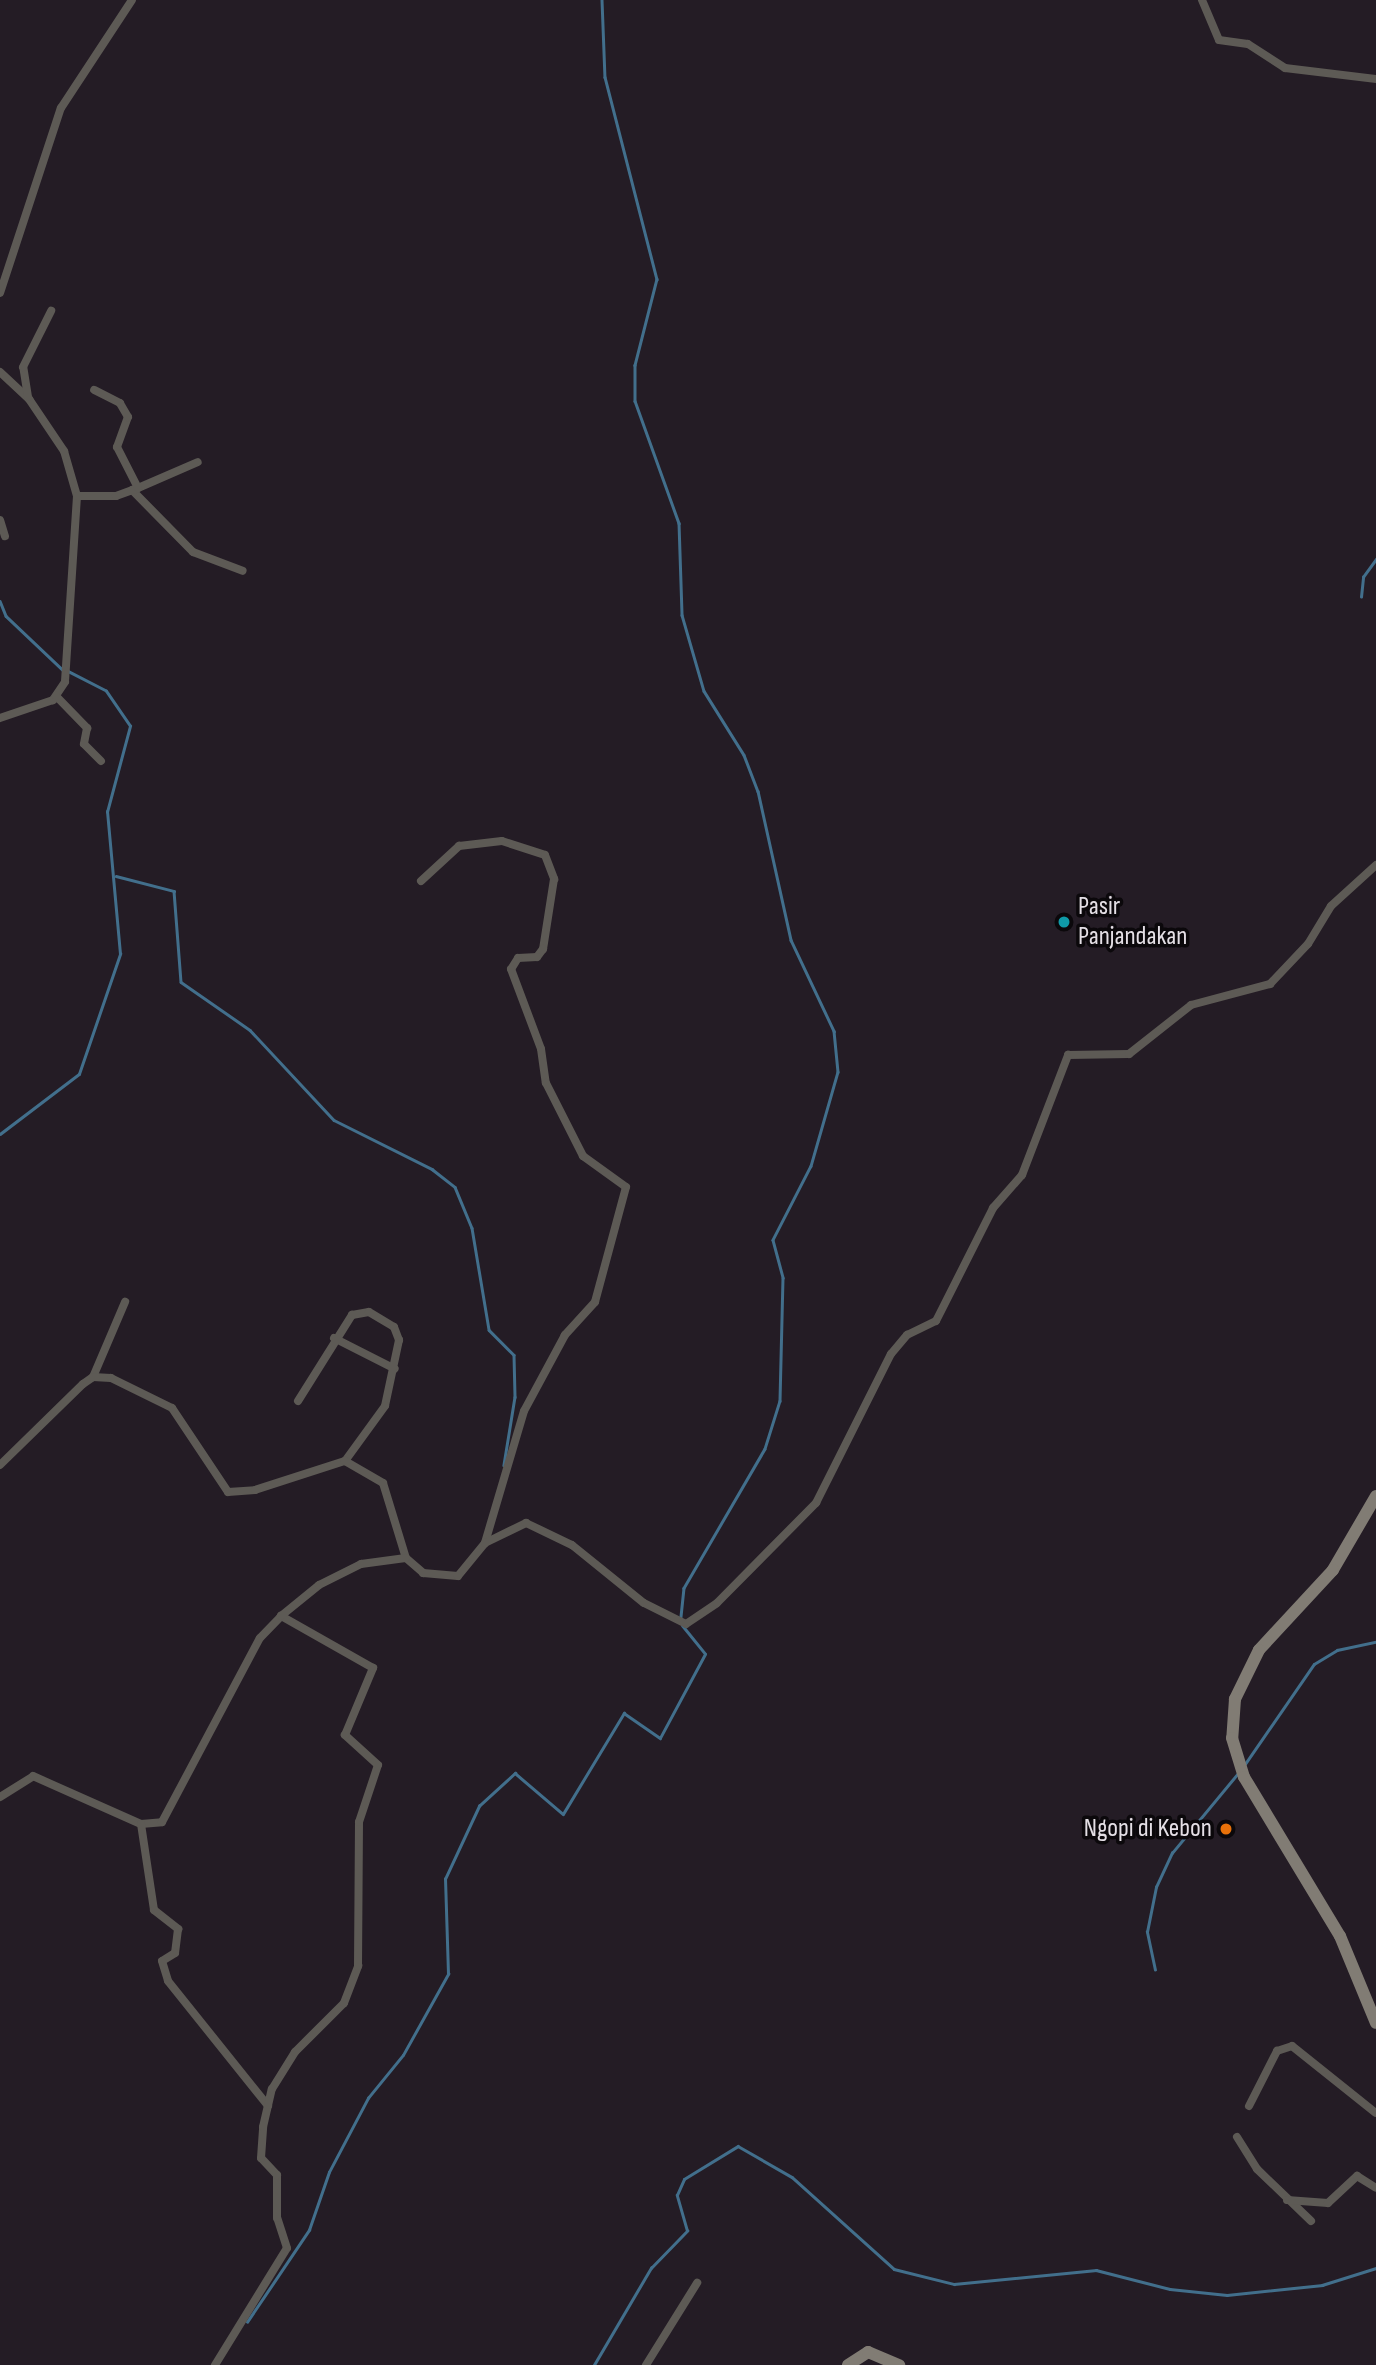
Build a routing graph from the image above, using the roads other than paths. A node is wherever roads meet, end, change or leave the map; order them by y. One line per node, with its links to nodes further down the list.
1 (132, 0): 4 (street)
2 (1202, 0): 3 (street)
3 (1376, 79)
4 (9, 273): 5 (street); 6 (street)
5 (0, 278)
6 (0, 293)
7 (51, 311): 10 (street)
8 (0, 372): 10 (street)
9 (94, 390): 12 (street)
10 (29, 399): 13 (street)
11 (198, 462): 12 (street)
12 (135, 489): 13 (street); 16 (street)
13 (77, 496): 17 (street)
14 (0, 520): 15 (street)
15 (5, 536)
16 (243, 571)
17 (56, 696): 18 (street); 19 (street)
18 (0, 718)
19 (101, 761)
20 (1376, 865): 30 (street)
21 (421, 881): 30 (street)
22 (125, 1302): 25 (street)
23 (334, 1338): 24 (street); 24 (street); 26 (street)
24 (395, 1369): 27 (street)
25 (93, 1377): 27 (street); 28 (street)
26 (298, 1401)
27 (345, 1461): 31 (street)
28 (0, 1465)
29 (1376, 1496): 35 (street)
30 (485, 1543): 31 (street)
31 (406, 1558): 32 (street)
32 (281, 1616): 34 (street); 36 (street)
33 (0, 1797): 34 (street)
34 (141, 1824): 36 (street)
35 (1376, 2023)
36 (268, 2106): 44 (street)
37 (1249, 2106): 38 (street)
38 (1376, 2113)
39 (1237, 2137): 41 (street)
40 (1376, 2188): 41 (street)
41 (1286, 2200): 42 (street)
42 (1311, 2221)
43 (697, 2283): 45 (street)
44 (215, 2365)
45 (646, 2365)
46 (848, 2365): 47 (street)
47 (899, 2365)

